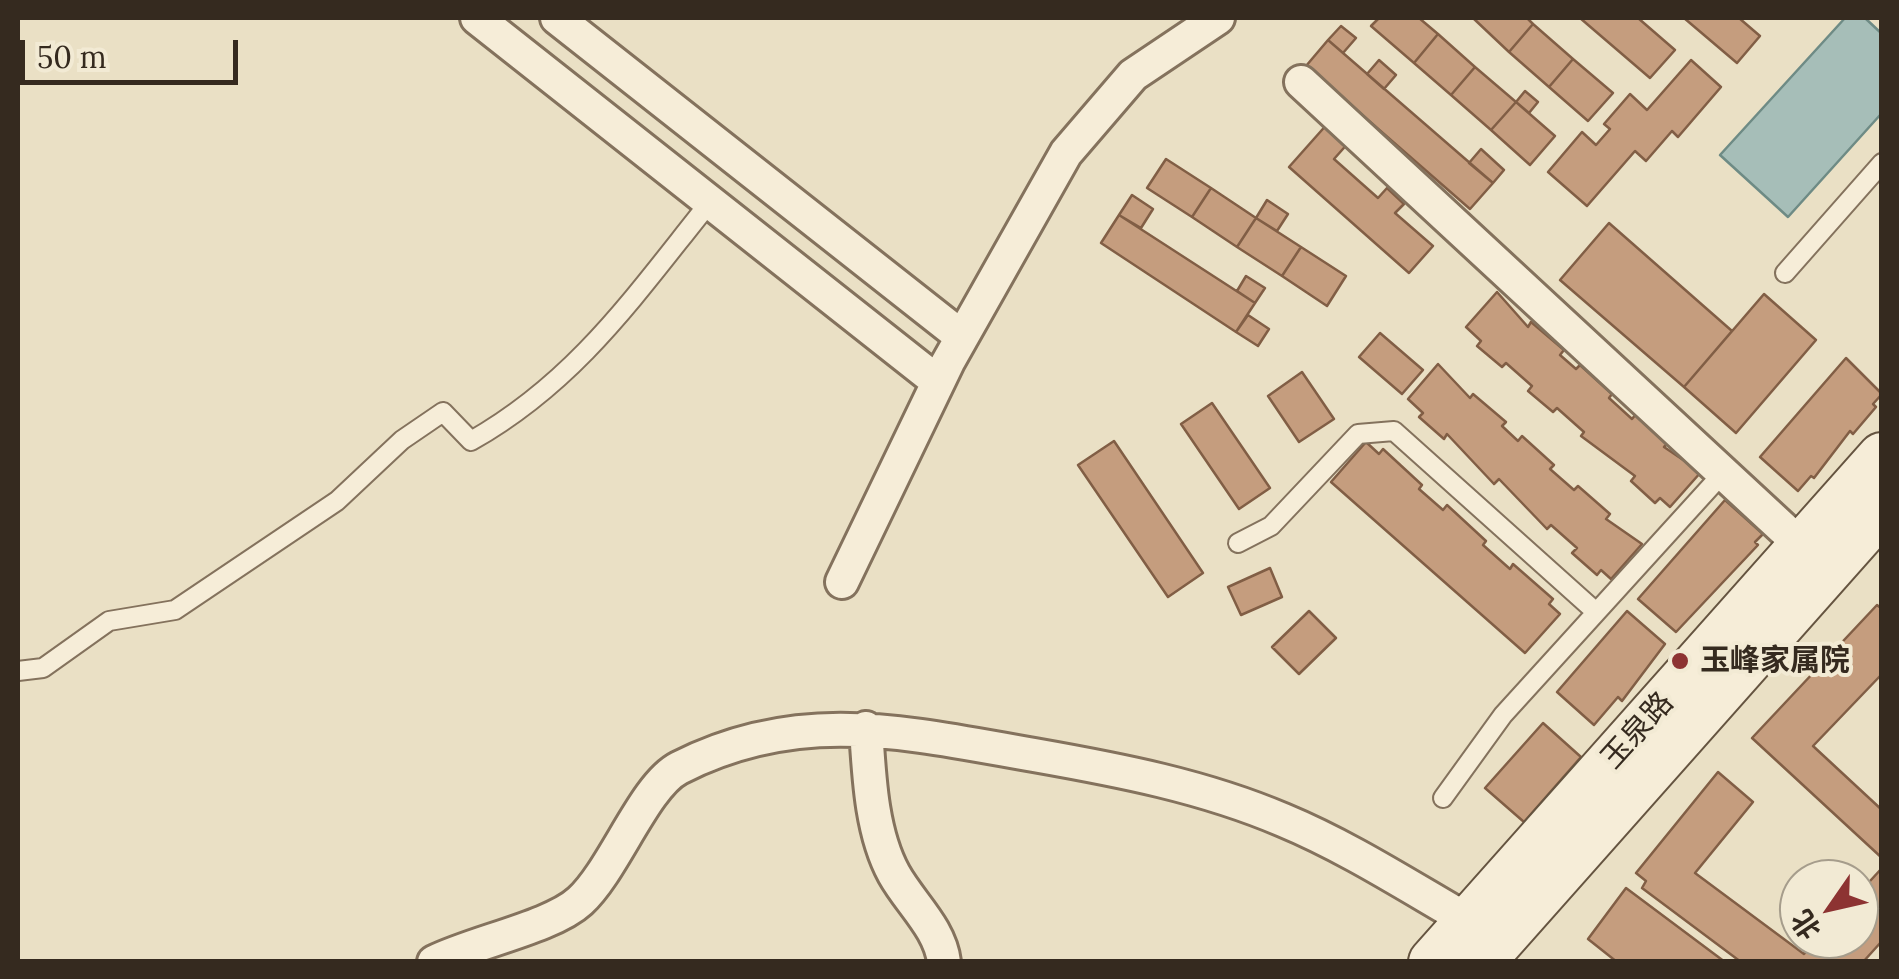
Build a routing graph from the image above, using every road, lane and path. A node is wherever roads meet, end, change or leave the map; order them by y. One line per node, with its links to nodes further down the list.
1 (477, 18): 6 (street)
2 (558, 18): 8 (street)
3 (1218, 18): 8 (street)
4 (1300, 82): 11 (street)
5 (1882, 163): 7 (lane)
6 (710, 202): 9 (street); 17 (lane)
7 (1784, 273)
8 (962, 337): 9 (street)
9 (938, 382): 15 (street)
10 (1882, 456): 14 (main road, 玉泉路)
11 (1723, 473): 14 (street); 16 (lane)
12 (1882, 509): 20 (main road, 玉泉路)
13 (1238, 543): 16 (lane)
14 (1802, 546): 20 (main road, 玉泉路)
15 (842, 582)
16 (1596, 612): 19 (lane)
17 (18, 671)
18 (866, 728): 20 (street); 21 (street); 22 (street)
19 (1443, 798)
20 (1490, 947): 23 (main road, 玉泉路)
21 (434, 962)
22 (944, 962)
23 (1434, 962)

